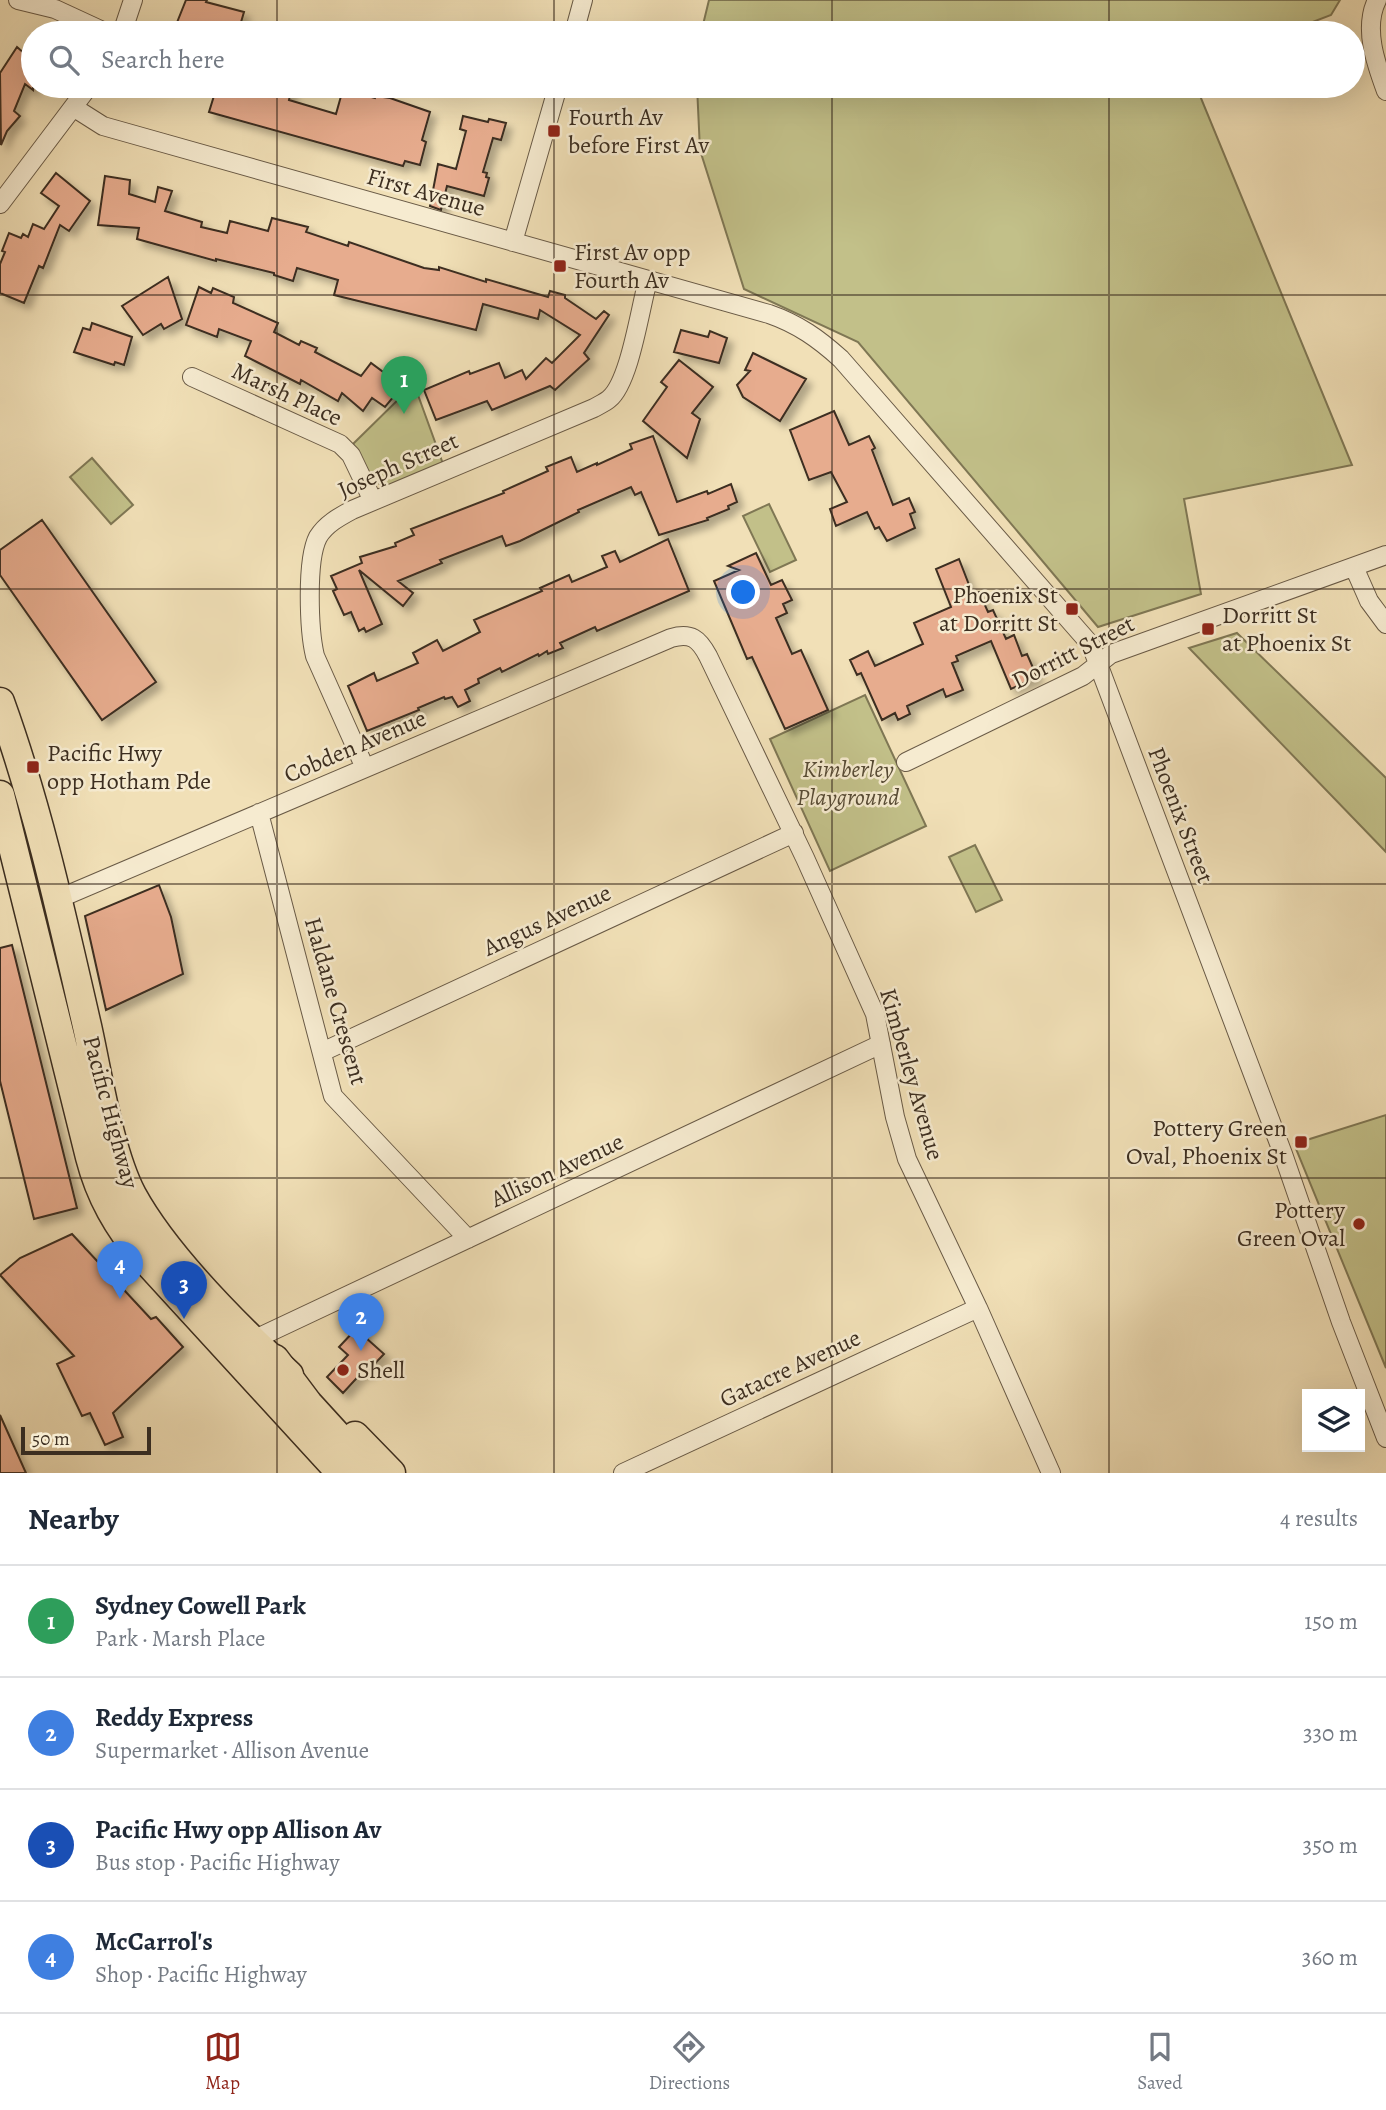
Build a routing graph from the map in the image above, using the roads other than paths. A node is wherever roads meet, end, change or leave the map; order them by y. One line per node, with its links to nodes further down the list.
1 (18, 0): 5 (street)
2 (133, 0): 6 (street)
3 (583, 0): 7 (street)
4 (1377, 0): 8 (street)
5 (81, 21)
6 (126, 21)
7 (577, 21)
8 (1386, 91)
9 (80, 98): 11 (street)
10 (555, 98): 13 (street)
11 (73, 107): 12 (street); 13 (street, First Avenue)
12 (0, 204)
13 (513, 242): 14 (street, First Avenue)
14 (649, 280): 15 (street, First Avenue); 17 (street, Joseph Street)
15 (769, 314): 22 (street, Phoenix Street)
16 (192, 377): 17 (street, Marsh Place)
17 (373, 501): 25 (street, Joseph Street)
18 (1386, 555): 19 (street, Dorritt Street)
19 (1354, 567): 20 (street); 22 (street, Dorritt Street)
20 (1386, 624)
21 (671, 638): 25 (street, Cobden Avenue); 28 (street, Kimberley Avenue)
22 (1098, 664): 24 (street, Dorritt Street); 35 (street, Phoenix Street)
23 (0, 702): 29 (main road, Pacific Highway)
24 (906, 762)
25 (366, 768): 27 (street, Cobden Avenue)
26 (0, 795): 37 (main road, Pacific Highway)
27 (259, 813): 29 (street, Cobden Avenue); 31 (street, Haldane Crescent)
28 (794, 833): 30 (street, Kimberley Avenue); 31 (street, Angus Avenue)
29 (58, 899): 34 (main road, Pacific Highway)
30 (881, 1044): 32 (street, Allison Avenue); 33 (street, Kimberley Avenue)
31 (322, 1052): 32 (street, Haldane Crescent)
32 (468, 1239): 34 (street, Allison Avenue)
33 (978, 1307): 36 (street, Gatacre Avenue); 41 (street, Kimberley Avenue)
34 (263, 1350): 38 (highway); 39 (main road, Pacific Highway)
35 (1386, 1438)
36 (648, 1468): 40 (street, Gatacre Avenue)
37 (341, 1473)
38 (368, 1473)
39 (391, 1473)
40 (623, 1473)
41 (1051, 1473)

